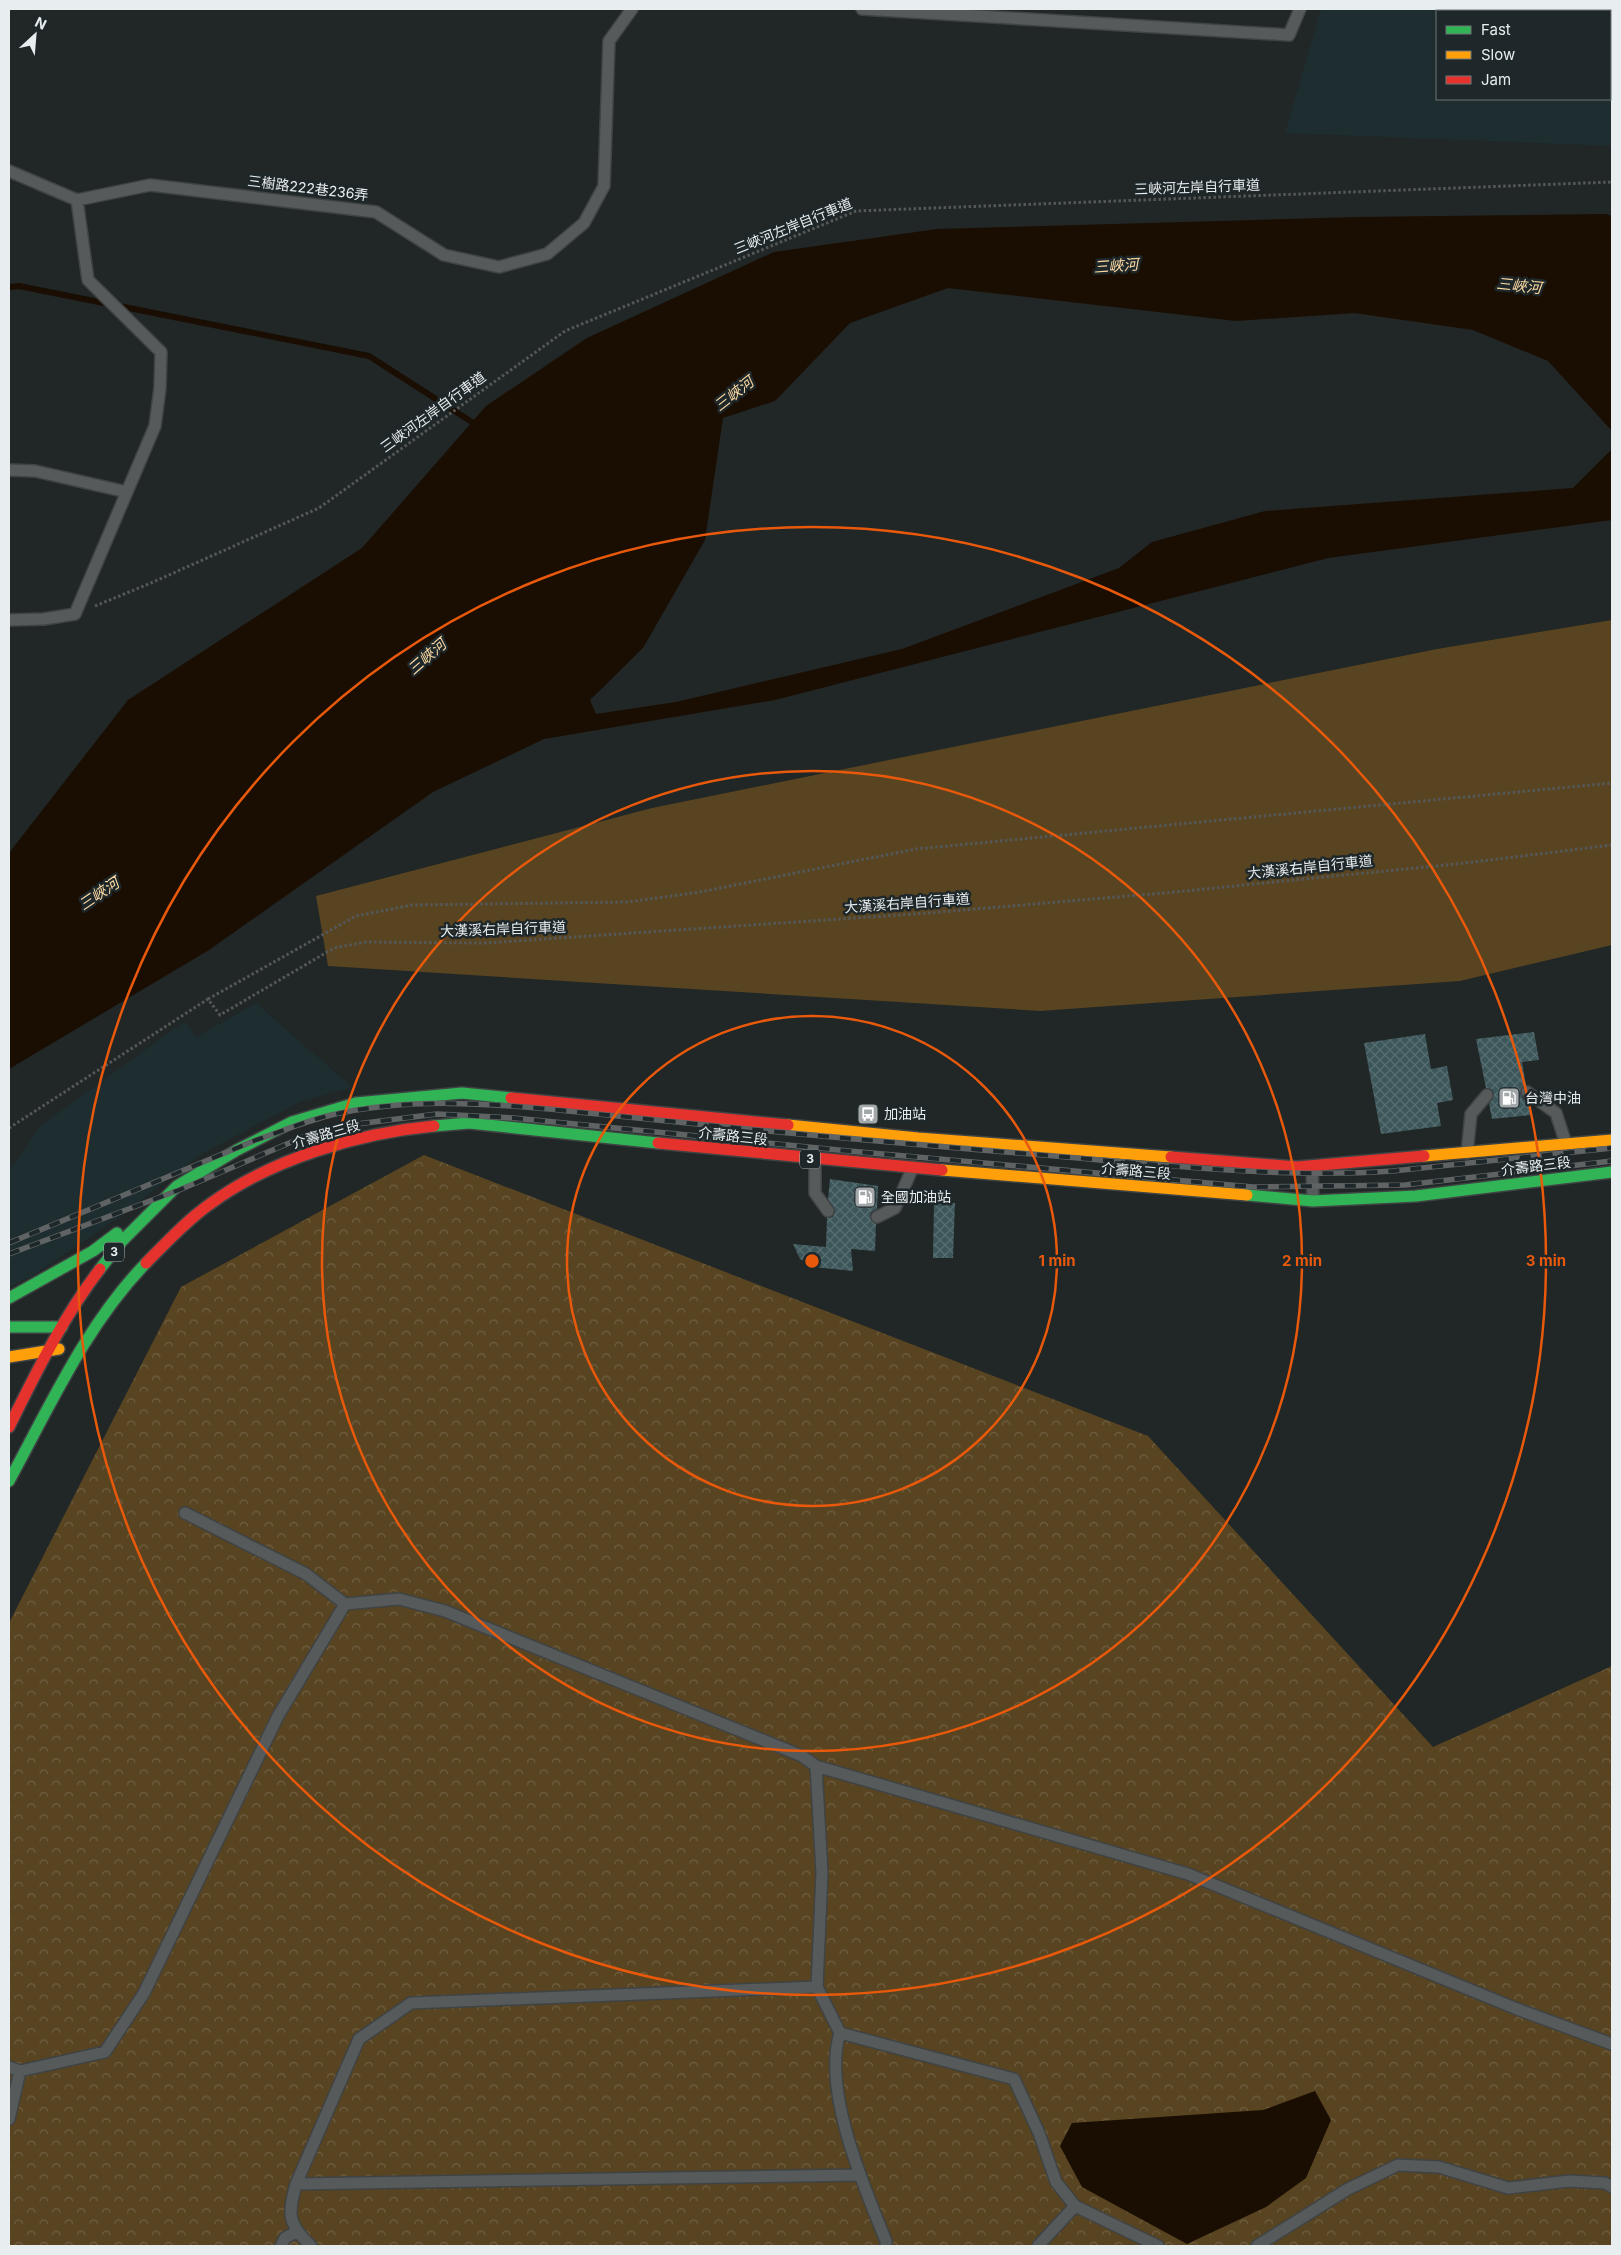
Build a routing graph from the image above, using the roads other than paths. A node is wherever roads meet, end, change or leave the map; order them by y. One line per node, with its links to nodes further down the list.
1 (632, 9): 5 (lane, 三樹路222巷236弄)
2 (862, 9): 3 (lane)
3 (1300, 9)
4 (9, 171): 5 (lane)
5 (77, 200): 7 (lane)
6 (9, 470): 7 (lane)
7 (127, 492): 8 (lane)
8 (9, 620)
9 (1527, 1092): 12 (lane)
10 (1487, 1096): 13 (lane)
11 (1612, 1140): 12 (main road, 介壽路三段 / 3)
12 (1566, 1145): 13 (main road, 介壽路三段 / 3)
13 (1466, 1154): 16 (main road, 介壽路三段 / 3)
14 (815, 1159): 15 (main road, 介壽路三段 / 3); 20 (lane); 25 (main road, 介壽路三段 / 3)
15 (913, 1167): 19 (main road, 介壽路三段 / 3); 21 (lane)
16 (1312, 1167): 18 (main road, 介壽路三段 / 3); 19 (lane)
17 (1612, 1172): 19 (main road, 介壽路三段 / 3)
18 (177, 1186): 22 (main road); 24 (main road, 介壽路三段 / 3)
19 (1313, 1201)
20 (828, 1211)
21 (876, 1217)
22 (9, 1298)
23 (9, 1327): 24 (main road)
24 (62, 1327): 26 (main road, 介壽路三段 / 3)
25 (84, 1342): 26 (main road); 29 (main road, 介壽路三段 / 3)
26 (46, 1352): 27 (main road); 28 (main road, 介壽路三段 / 3)
27 (9, 1357)
28 (9, 1427)
29 (9, 1481)
30 (185, 1514): 31 (lane)
31 (345, 1604): 32 (lane); 36 (lane)
32 (816, 1766): 33 (lane); 35 (lane)
33 (817, 1987): 34 (lane); 39 (lane)
34 (840, 2033): 38 (lane); 41 (lane)
35 (1612, 2044)
36 (14, 2069): 37 (lane)
37 (9, 2119)
38 (860, 2175): 39 (lane); 45 (lane)
39 (296, 2184): 42 (lane)
40 (1612, 2187): 48 (lane)
41 (1075, 2206): 46 (lane); 47 (lane)
42 (296, 2232): 43 (lane); 44 (lane)
43 (281, 2246)
44 (311, 2246)
45 (886, 2246)
46 (1038, 2246)
47 (1158, 2246)
48 (1257, 2246)

